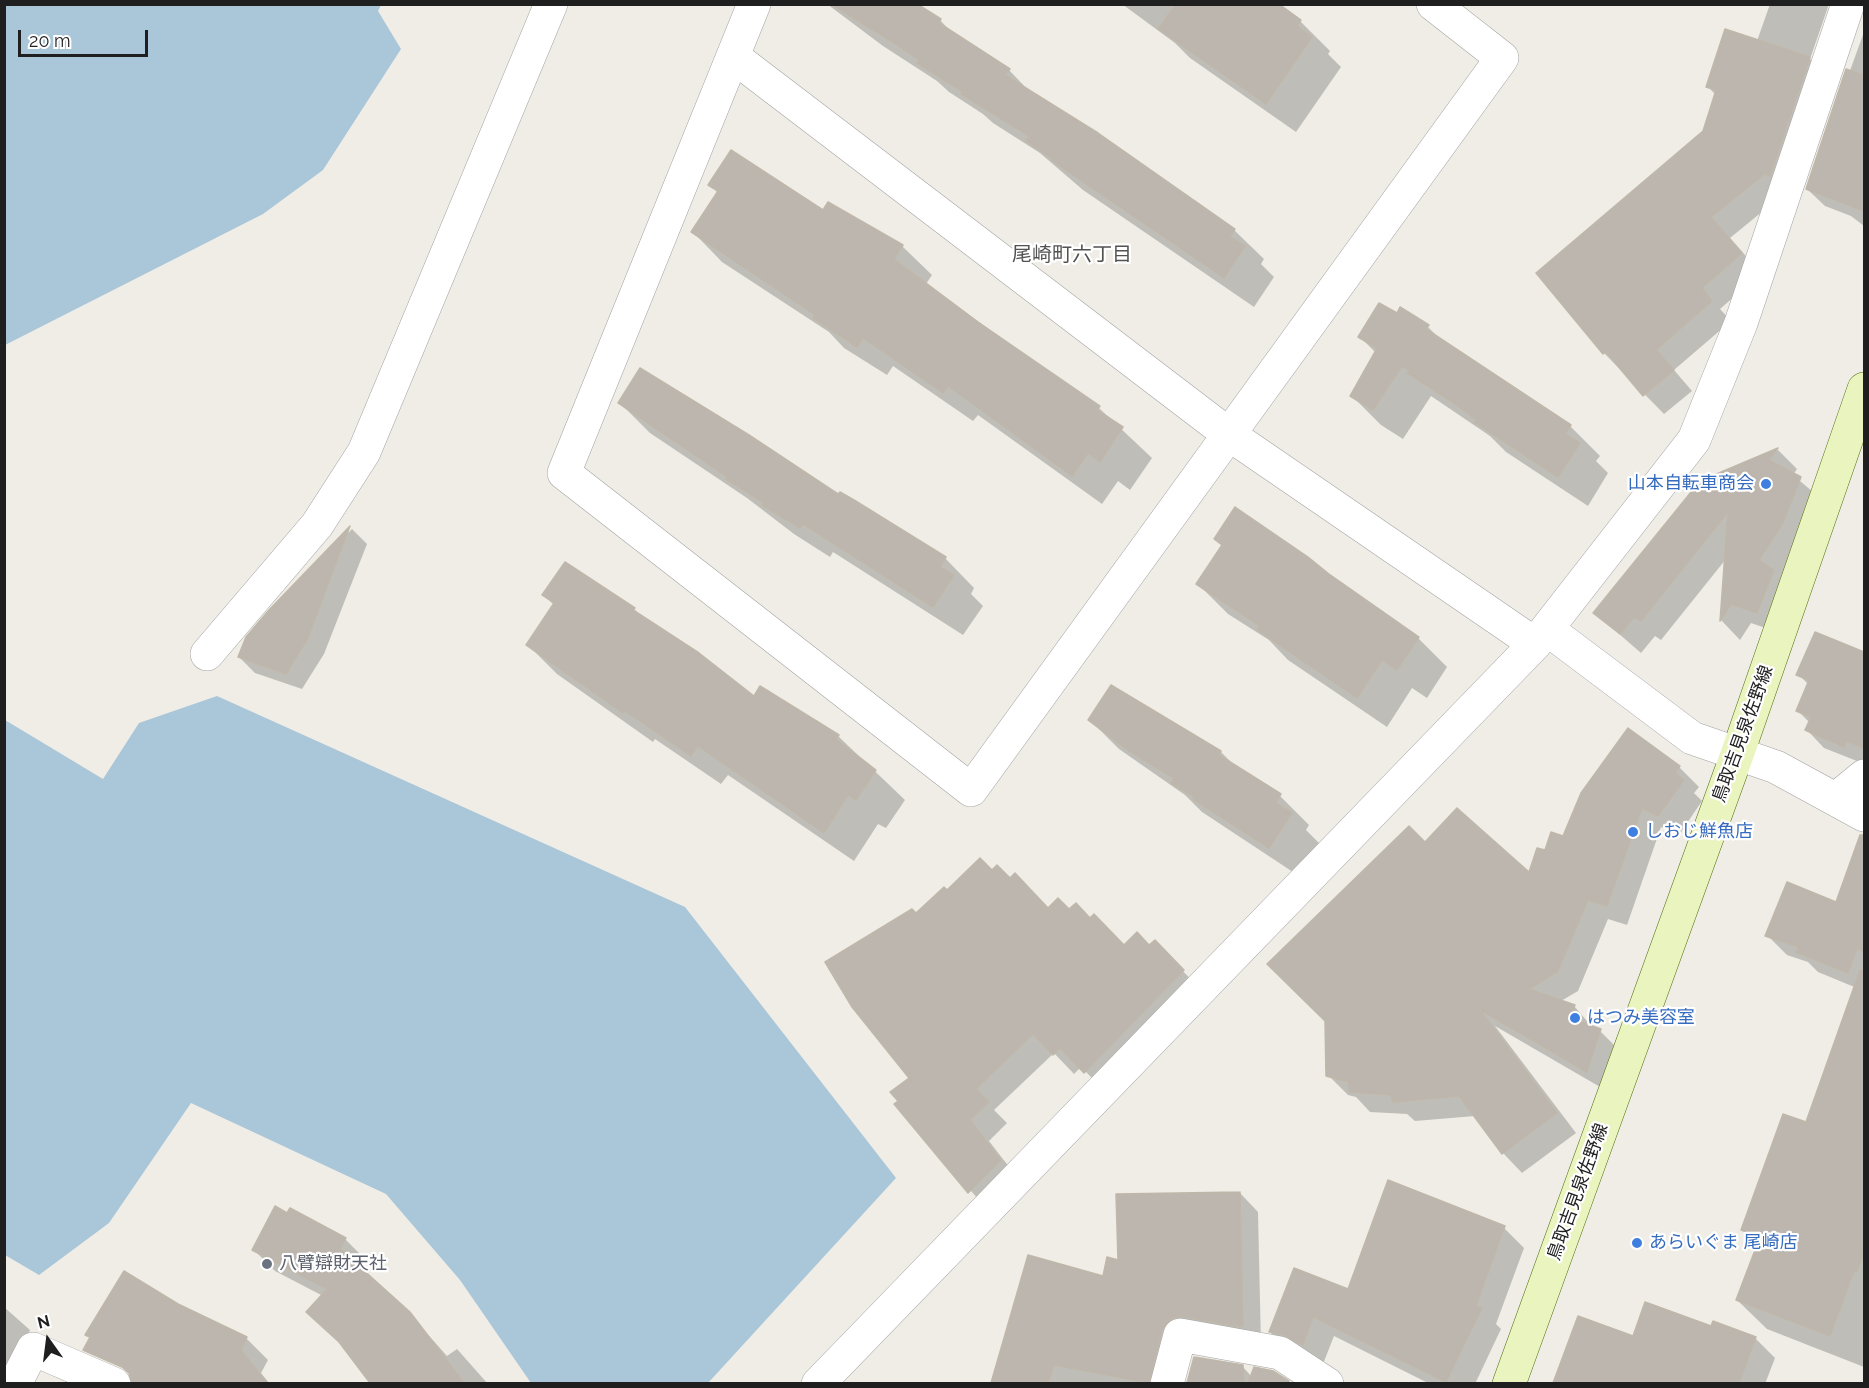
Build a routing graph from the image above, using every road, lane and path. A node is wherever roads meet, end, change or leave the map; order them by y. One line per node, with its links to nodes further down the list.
1 (551, 4): 9 (street)
2 (754, 4): 5 (street)
3 (1433, 4): 7 (street)
4 (1848, 4): 8 (street)
5 (734, 57): 7 (street); 7 (street)
6 (1864, 389): 10 (main road, 鳥取吉見泉佐野線)
7 (1227, 434): 8 (street)
8 (1541, 637): 10 (street); 16 (street)
9 (207, 654)
10 (1738, 752): 12 (street); 19 (main road, 鳥取吉見泉佐野線)
11 (1864, 776): 12 (street)
12 (1836, 799): 13 (street)
13 (1864, 815)
14 (15, 1383): 15 (street)
15 (114, 1383)
16 (818, 1383)
17 (1167, 1383): 18 (street)
18 (1327, 1383)
19 (1509, 1383)

